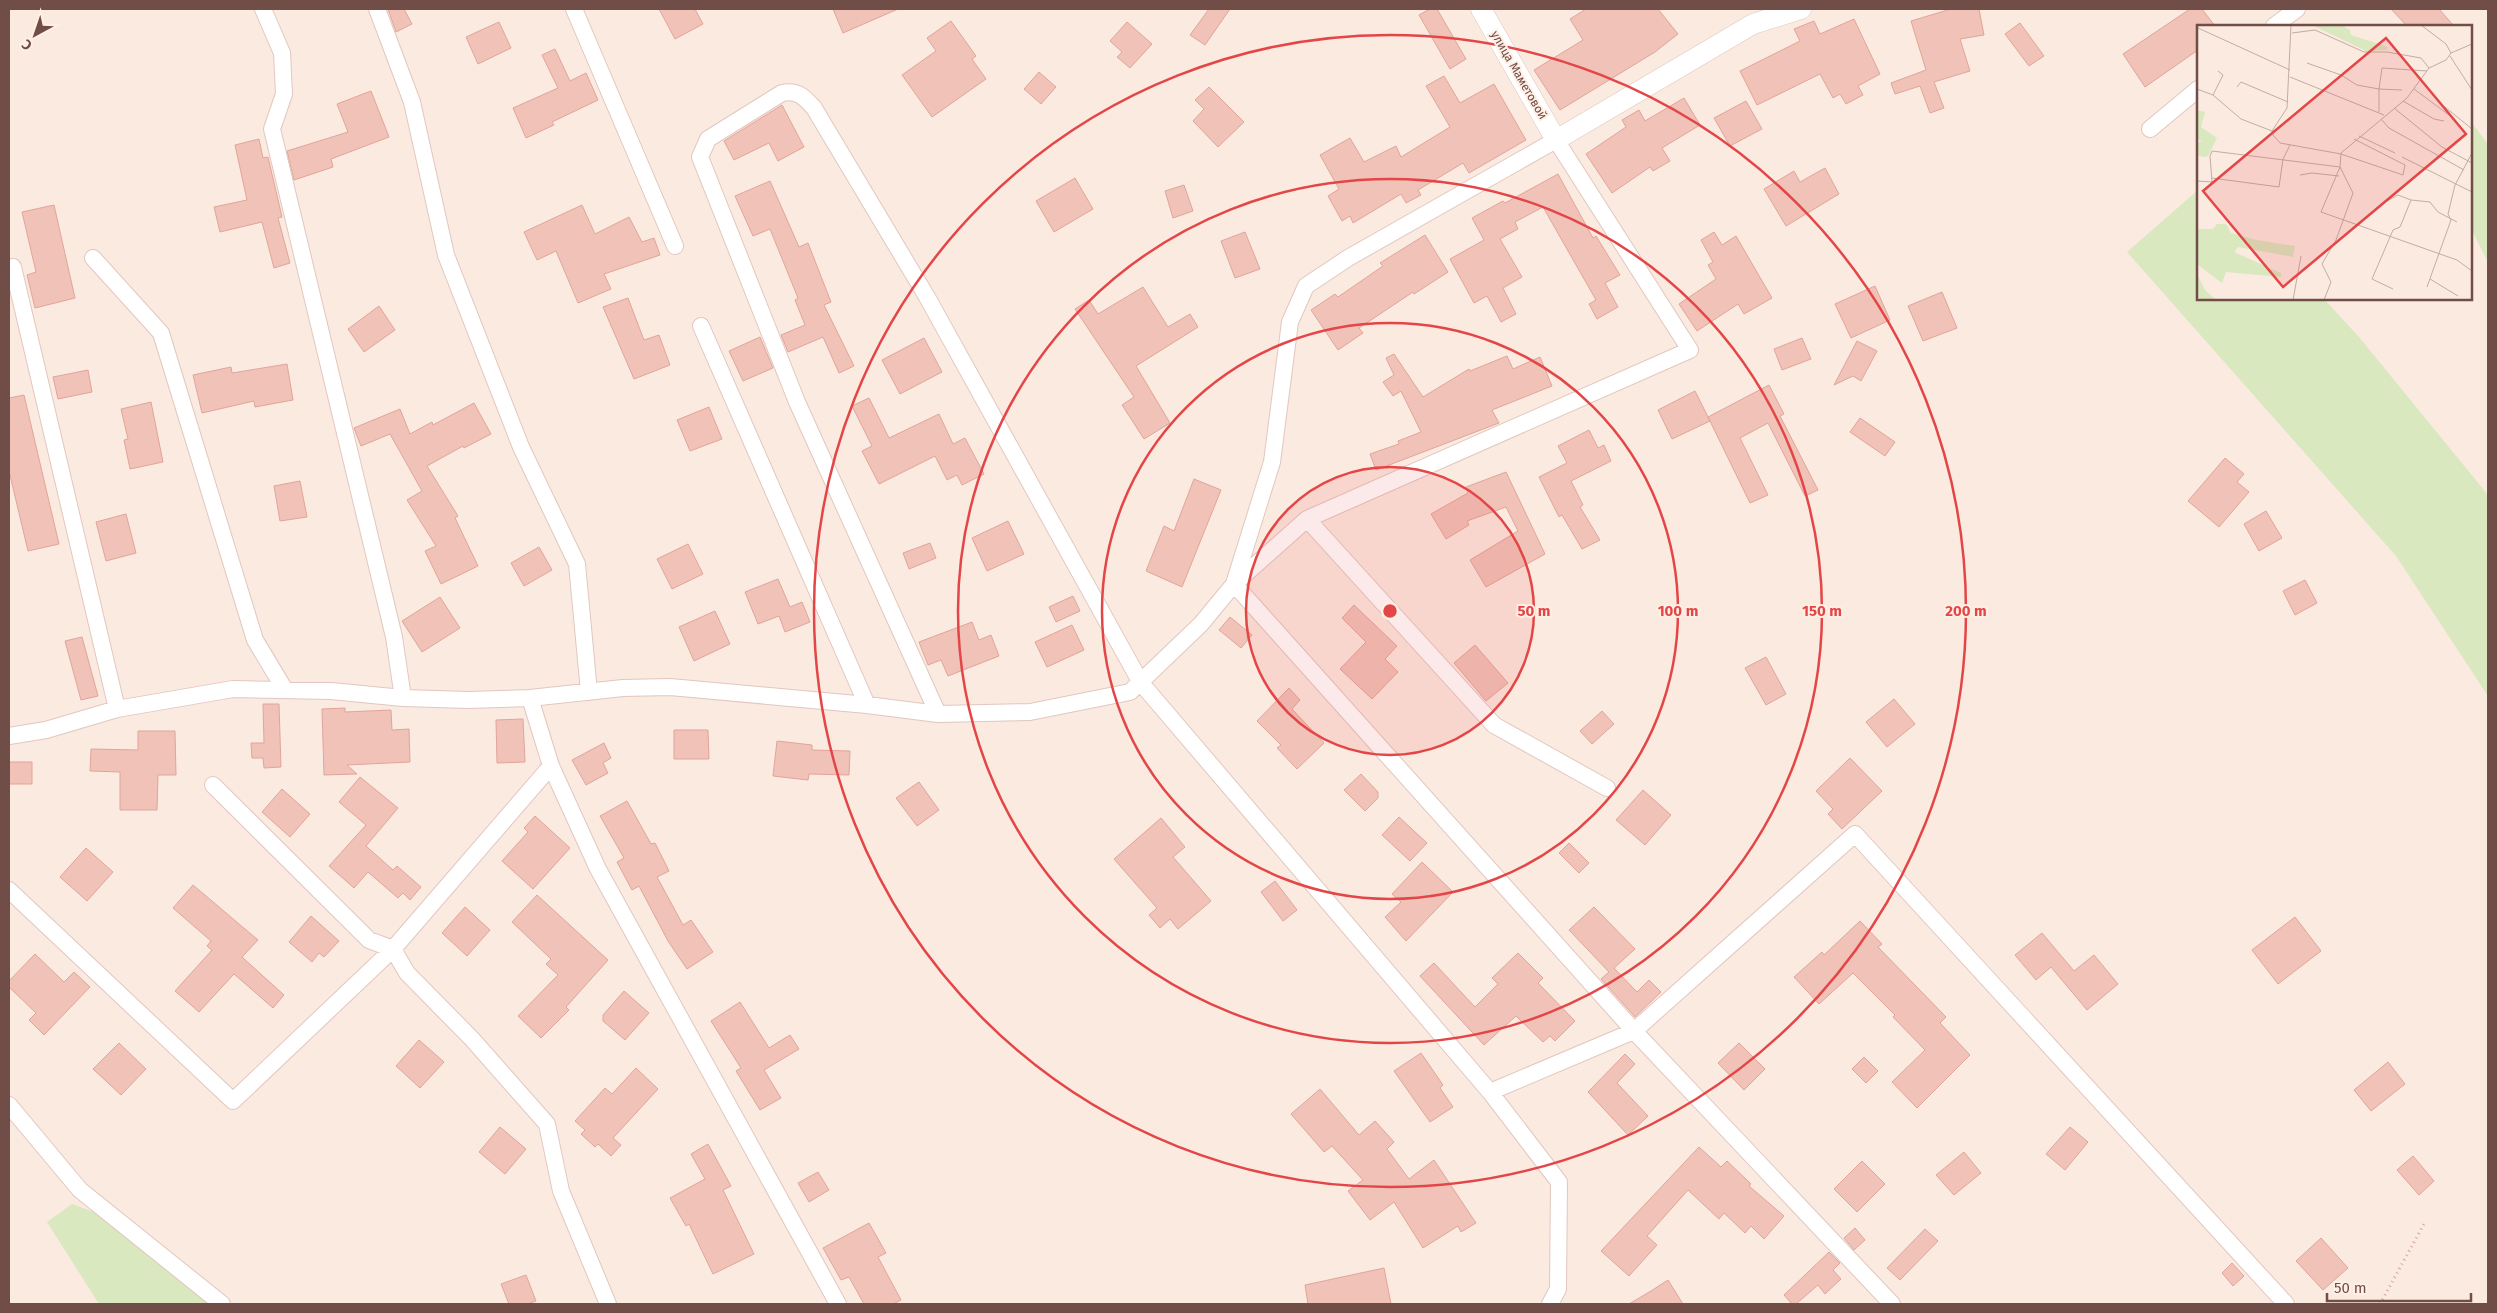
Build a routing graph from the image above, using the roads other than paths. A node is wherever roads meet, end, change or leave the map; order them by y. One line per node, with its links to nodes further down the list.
1 (263, 9): 20 (street)
2 (377, 9): 19 (street)
3 (574, 9): 11 (street)
4 (1481, 9): 10 (street, улица Маметовой)
5 (1801, 9): 10 (street)
6 (2297, 9): 7 (street)
7 (2275, 25)
8 (2197, 90): 9 (street)
9 (2150, 129)
10 (1556, 140): 15 (street); 16 (street)
11 (675, 246)
12 (93, 258): 18 (street)
13 (13, 267): 23 (street)
14 (701, 326): 22 (street)
15 (1307, 519): 16 (street); 28 (street)
16 (1234, 584): 17 (street); 31 (street)
17 (1141, 683): 24 (street); 24 (street); 32 (street)
18 (285, 690): 20 (street); 23 (street)
19 (589, 692): 21 (street); 22 (street)
20 (403, 698): 21 (street)
21 (530, 698): 26 (street)
22 (868, 705): 24 (street)
23 (117, 709): 25 (street)
24 (938, 714)
25 (9, 736)
26 (551, 766): 30 (street); 36 (street)
27 (213, 785): 30 (street)
28 (1607, 788)
29 (9, 890): 30 (street)
30 (393, 949): 35 (street)
31 (1634, 1031): 32 (street); 38 (street); 39 (street)
32 (1490, 1092): 37 (street)
33 (9, 1105): 34 (street)
34 (222, 1304)
35 (608, 1304)
36 (838, 1304)
37 (1550, 1304)
38 (1892, 1304)
39 (2286, 1304)

